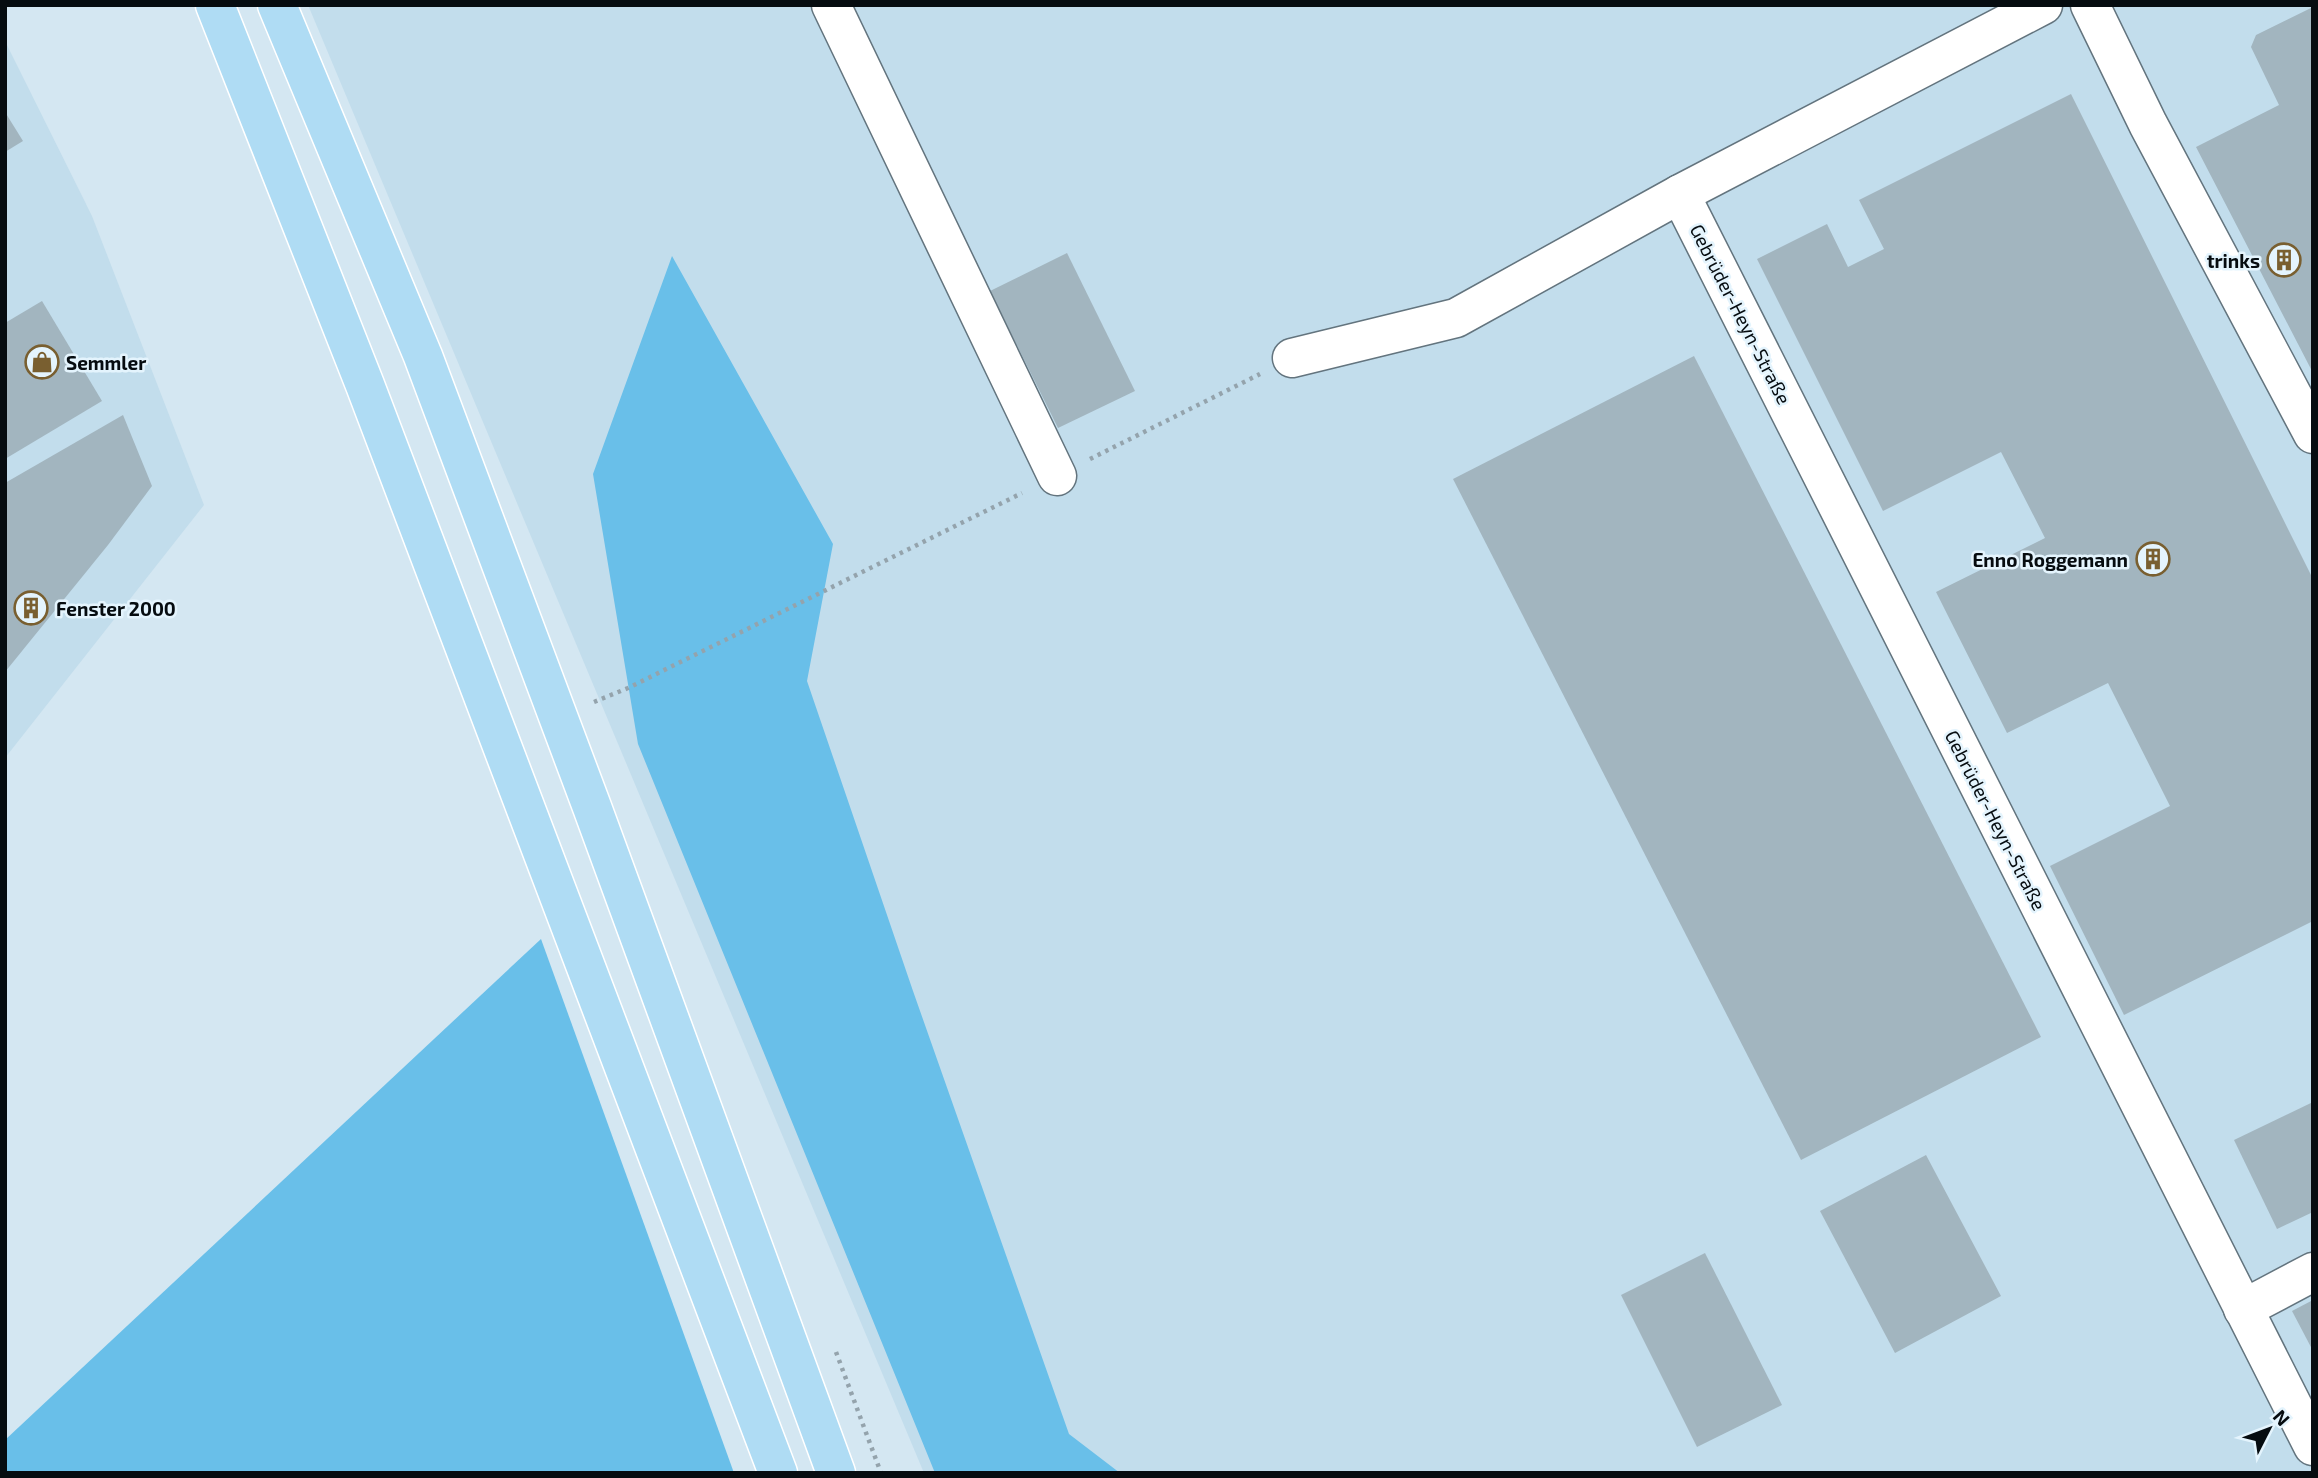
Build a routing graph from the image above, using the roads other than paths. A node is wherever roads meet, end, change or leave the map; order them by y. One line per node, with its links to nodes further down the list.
1 (215, 5): 13 (highway)
2 (277, 5): 14 (highway)
3 (831, 5): 9 (street)
4 (2043, 5): 6 (street)
5 (2090, 5): 8 (street)
6 (1680, 194): 7 (street); 11 (street, Gebrüder-Heyn-Straße)
7 (1292, 358)
8 (2313, 434)
9 (1056, 475)
10 (2313, 1272): 11 (street)
11 (2243, 1309): 12 (street, Gebrüder-Heyn-Straße)
12 (2313, 1446)
13 (778, 1473)
14 (836, 1473)

